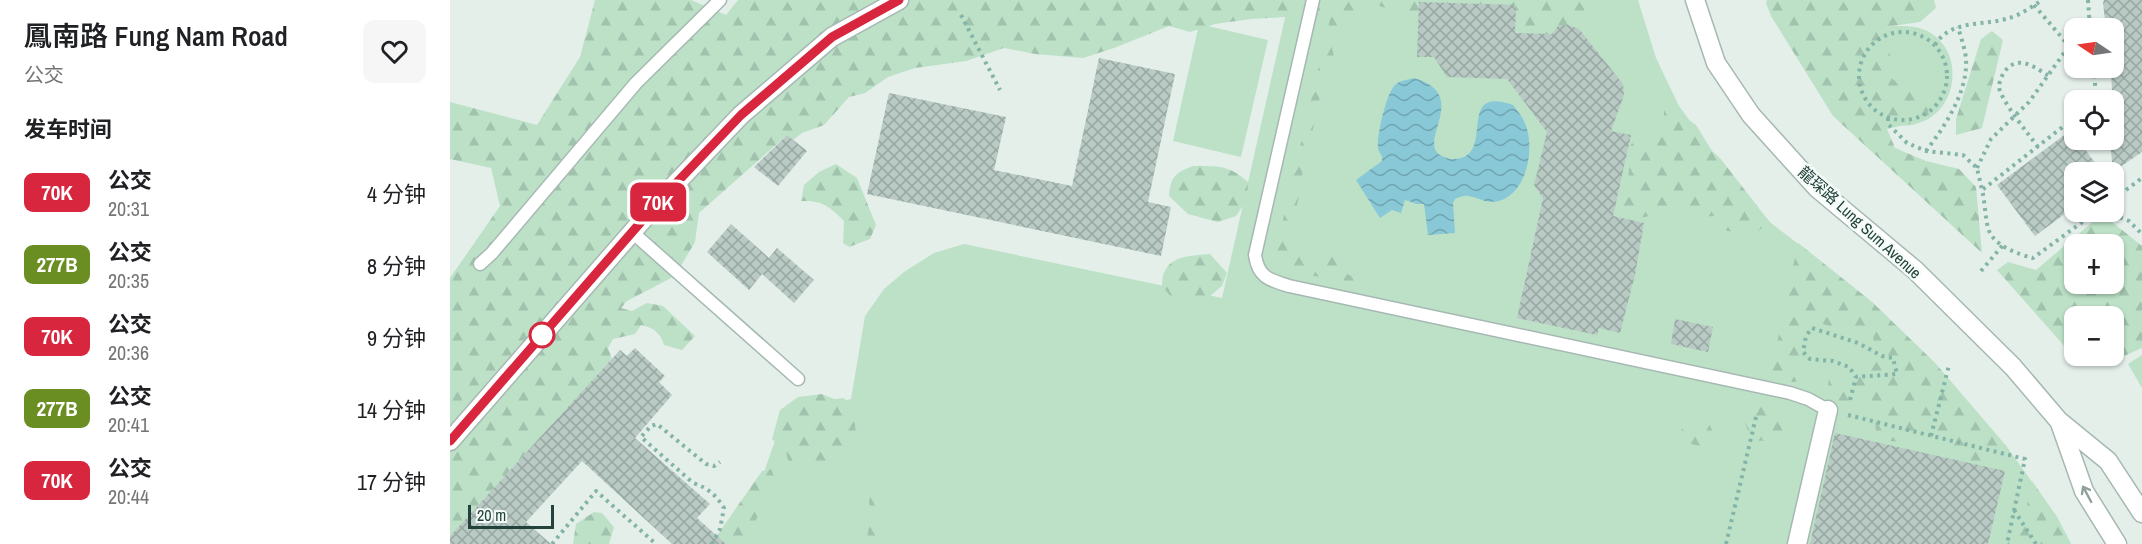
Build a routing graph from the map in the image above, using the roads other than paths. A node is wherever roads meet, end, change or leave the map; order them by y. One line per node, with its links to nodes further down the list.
1 (720, 0): 6 (lane)
2 (899, 0): 5 (street)
3 (1313, 0): 8 (lane)
4 (1695, 0): 9 (street, 龍琛路 Lung Sum Avenue)
5 (632, 232): 7 (lane); 10 (street)
6 (480, 264)
7 (798, 379)
8 (1828, 410): 12 (street)
9 (2059, 421): 11 (street, 龍琛路 Lung Sum Avenue); 13 (street, 龍琛路 Lung Sum Avenue, one-way to 9)
10 (450, 441)
11 (2142, 513)
12 (1797, 544)
13 (2117, 544)

